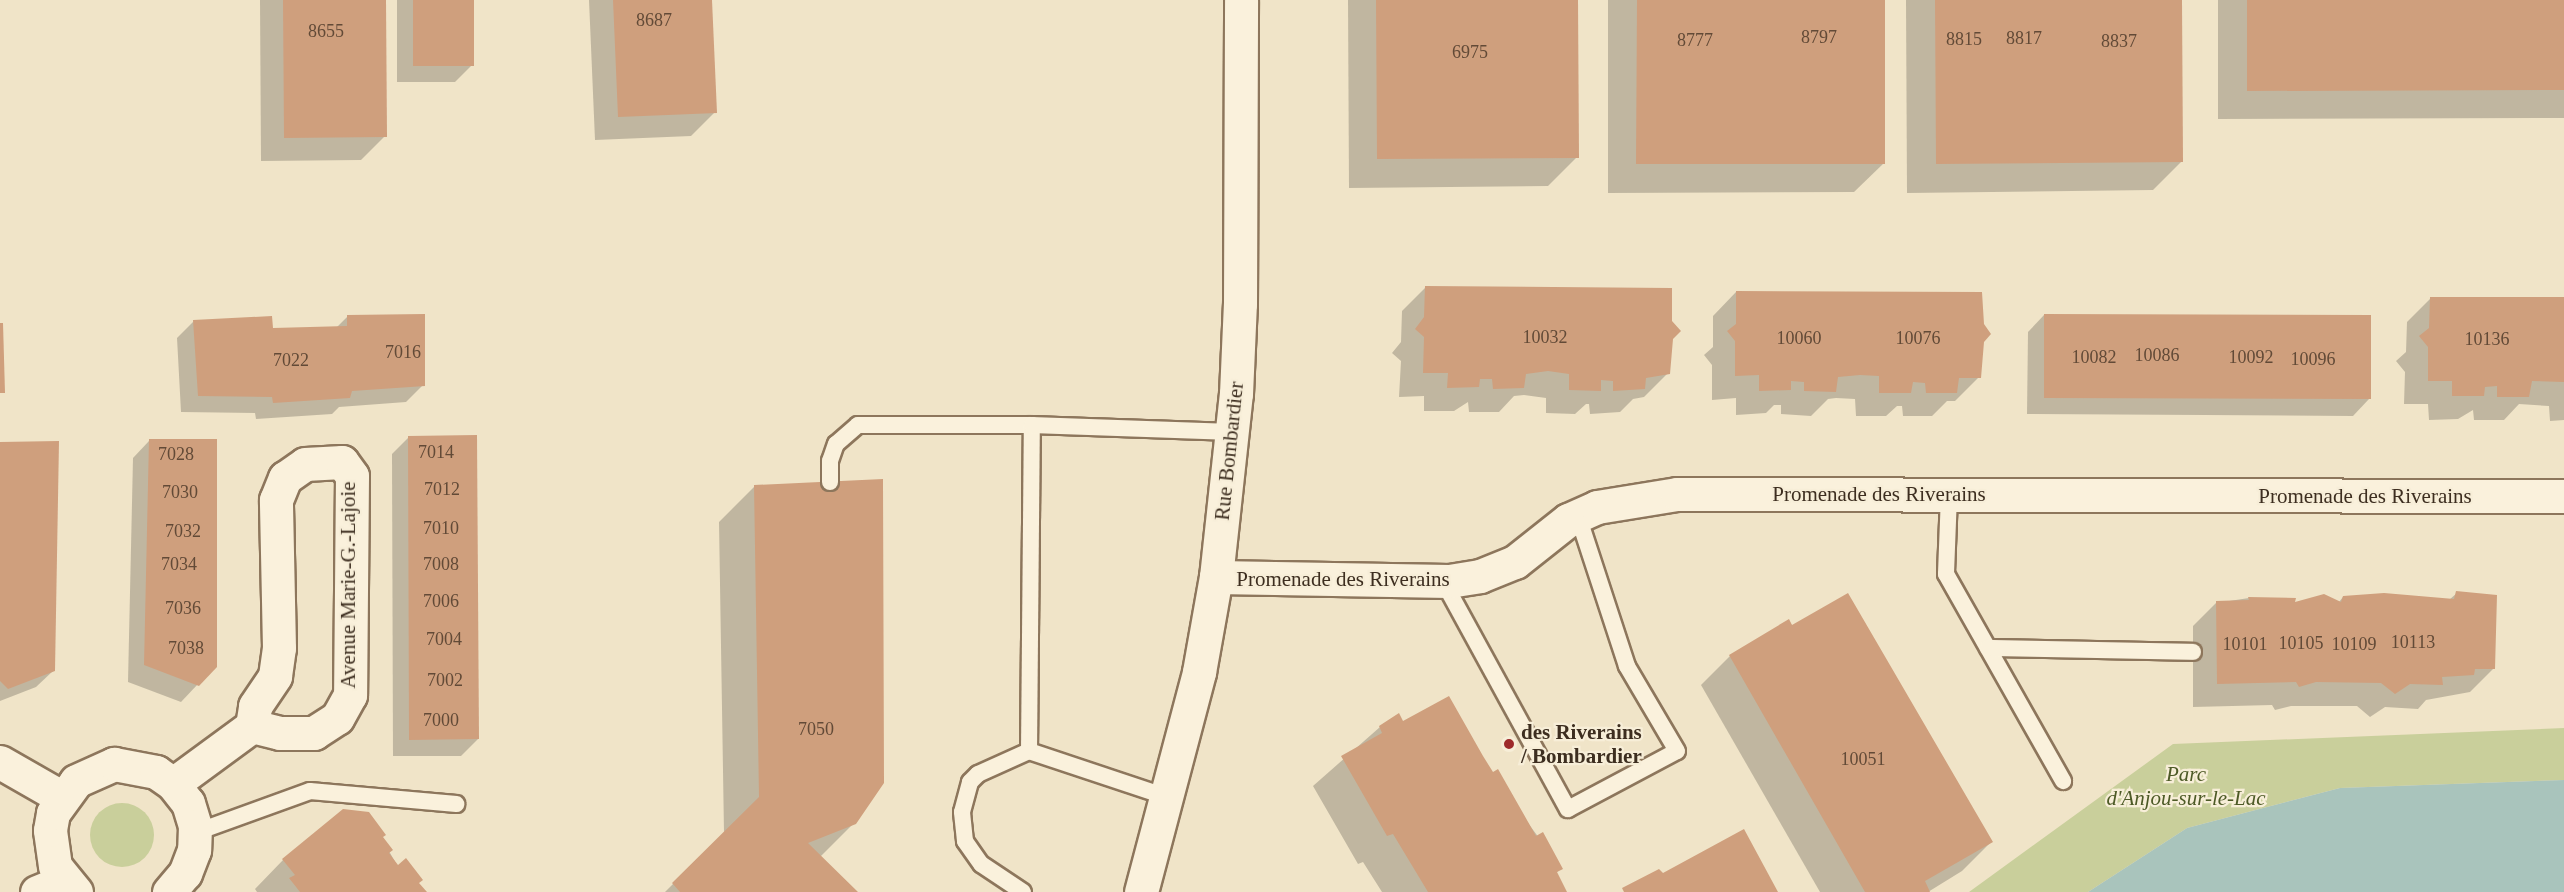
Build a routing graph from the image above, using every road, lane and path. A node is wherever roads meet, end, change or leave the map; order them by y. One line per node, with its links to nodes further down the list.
1 (1241, 0): 3 (street, Rue Bombardier)
2 (1032, 424): 3 (lane); 4 (lane); 13 (lane)
3 (1232, 432): 8 (street, Rue Bombardier)
4 (830, 482)
5 (1949, 495): 6 (street, Promenade des Riverains); 7 (street, Promenade des Riverains); 10 (lane)
6 (2564, 496)
7 (1578, 516): 9 (street, Promenade des Riverains); 9 (lane)
8 (1216, 577): 9 (street, Promenade des Riverains); 18 (street, Rue Bombardier)
9 (1443, 581)
10 (1988, 648): 11 (lane); 15 (lane)
11 (2193, 652)
12 (252, 726): 12 (street, Avenue Marie-G.-Lajoie); 16 (street)
13 (1029, 751): 18 (lane); 23 (lane)
14 (0, 762): 17 (street)
15 (2063, 781)
16 (173, 784): 17 (street); 20 (street)
17 (61, 797): 21 (street)
18 (1167, 798): 24 (street, Rue Bombardier)
19 (456, 804): 20 (lane)
20 (194, 833): 22 (street)
21 (59, 888)
22 (169, 892)
23 (1023, 892)
24 (1141, 892)

